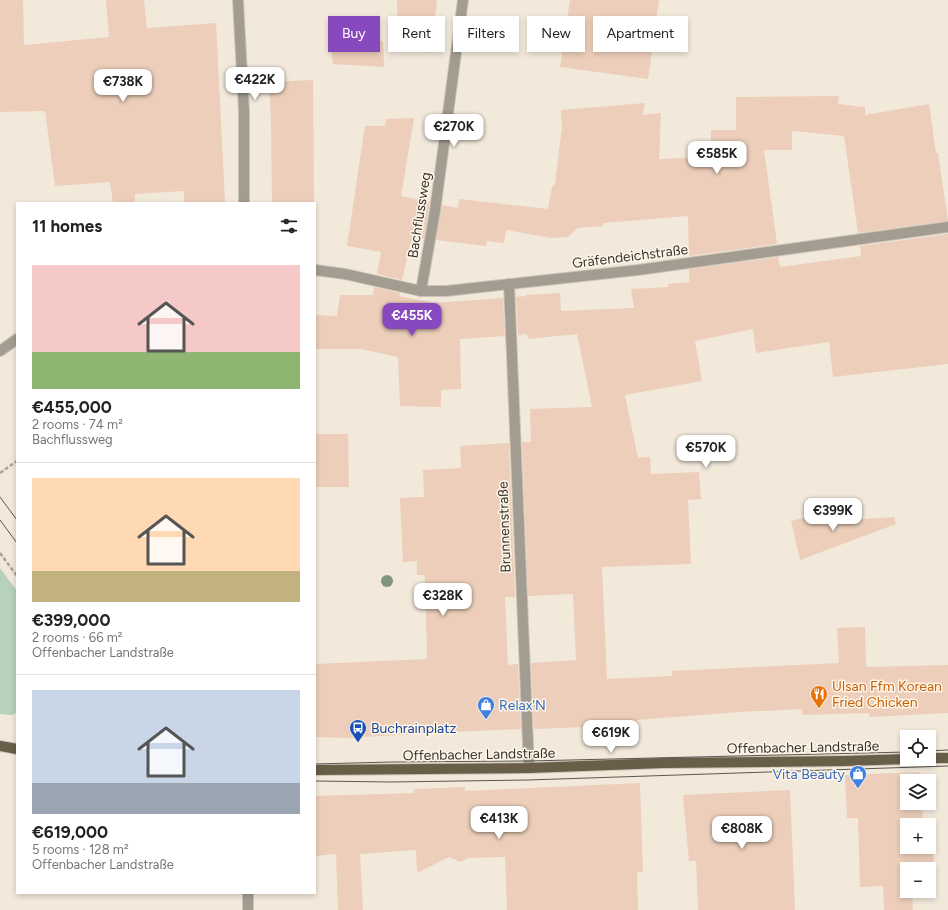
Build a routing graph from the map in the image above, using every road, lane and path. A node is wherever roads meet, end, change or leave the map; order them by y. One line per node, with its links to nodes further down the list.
1 (238, 0): 3 (street)
2 (463, 0): 7 (street, Bachflussweg)
3 (244, 202)
4 (948, 227): 6 (street, Gräfendeichstraße)
5 (316, 270): 7 (street, Gräfendeichstraße)
6 (509, 284): 7 (street, Gräfendeichstraße); 19 (street, Brunnenstraße)
7 (421, 291)
8 (16, 340): 9 (street)
9 (0, 352)
10 (16, 462): 11 (path)
11 (0, 473)
12 (0, 553): 13 (path)
13 (16, 575)
14 (0, 746): 15 (main road)
15 (16, 749)
16 (936, 758): 17 (main road)
17 (948, 758)
18 (900, 759): 19 (main road, Offenbacher Landstraße)
19 (529, 768): 20 (main road, Offenbacher Landstraße)
20 (316, 770)
21 (248, 894): 22 (street)
22 (248, 910)

